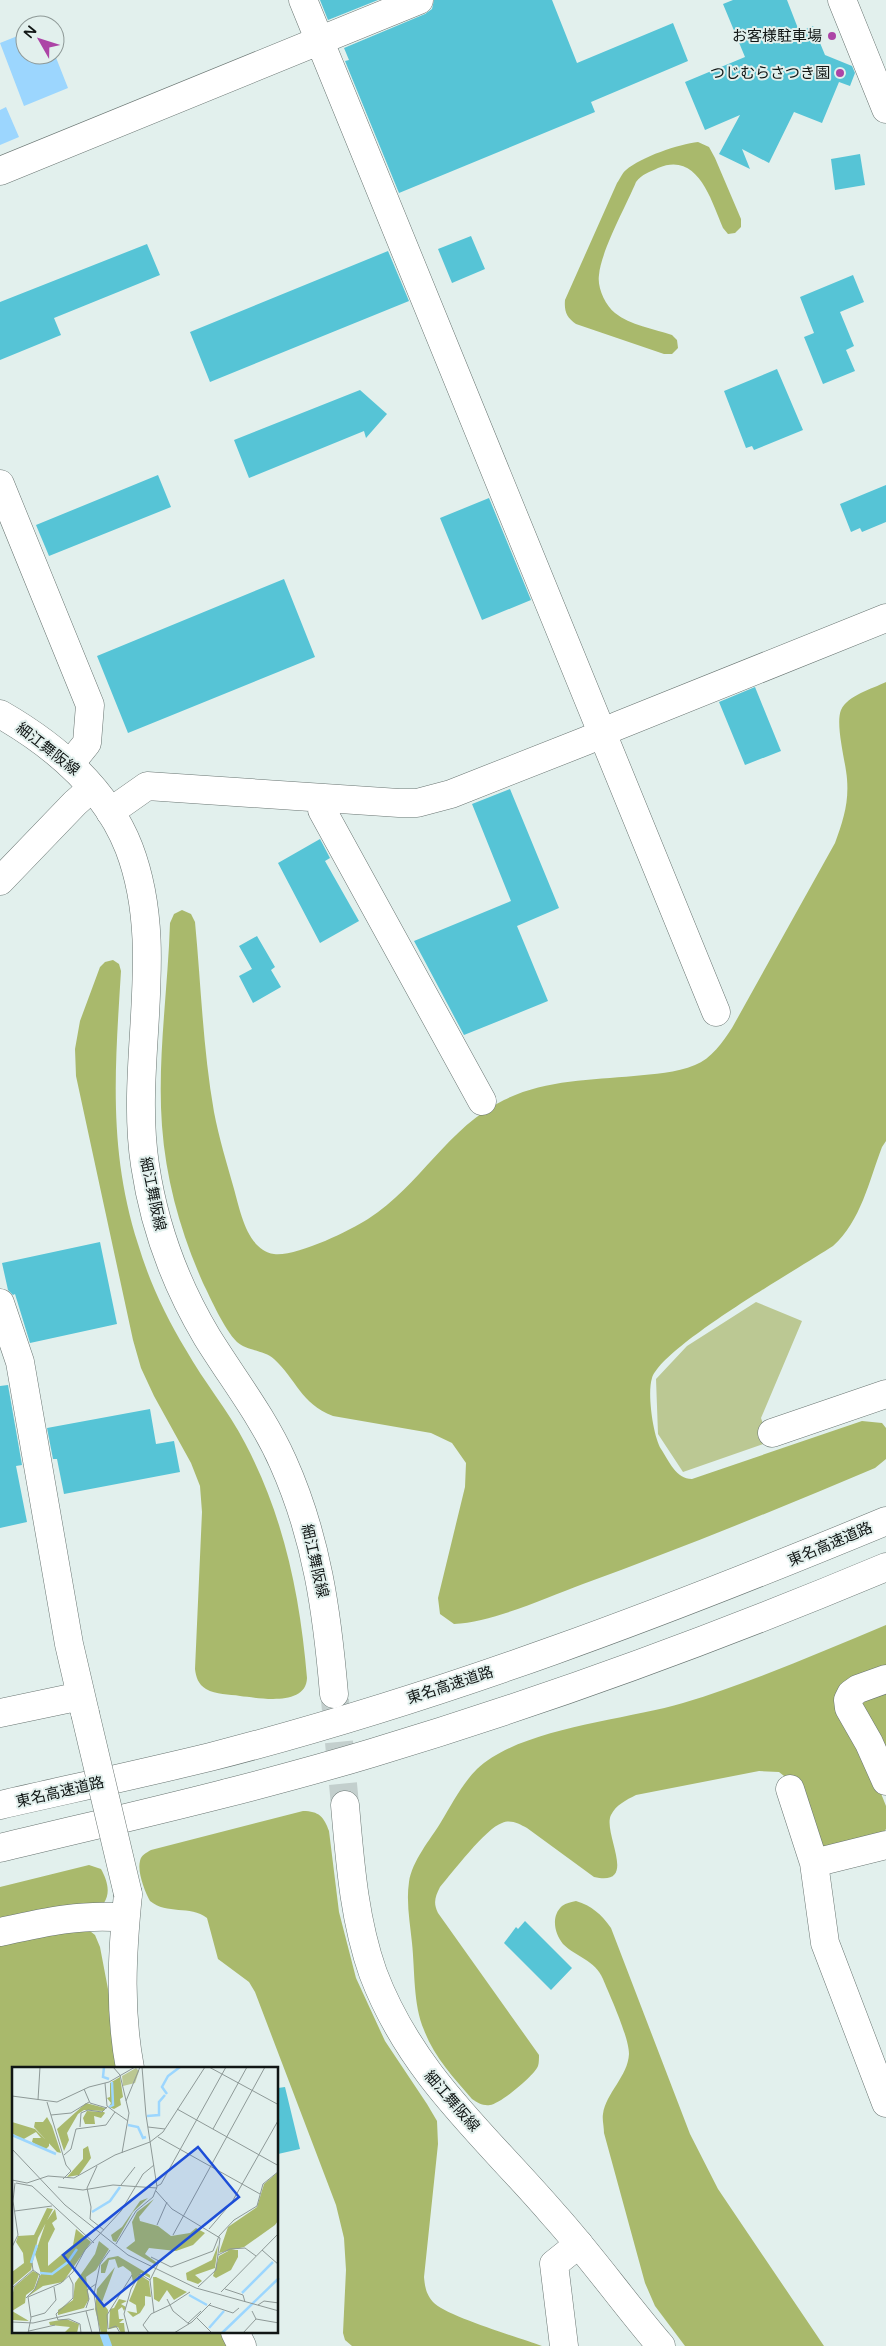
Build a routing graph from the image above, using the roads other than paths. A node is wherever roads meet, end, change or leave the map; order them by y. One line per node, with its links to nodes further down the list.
1 (303, 0): 4 (main road)
2 (419, 0): 4 (main road)
3 (842, 0): 5 (main road)
4 (320, 41): 6 (main road); 10 (main road)
5 (886, 108)
6 (0, 171)
7 (0, 484): 11 (main road)
8 (886, 618): 10 (main road)
9 (0, 714): 11 (main road, 細江舞阪線)
10 (602, 733): 13 (main road); 16 (main road)
11 (70, 764): 12 (main road, 細江舞阪線)
12 (92, 788): 14 (main road, 細江舞阪線); 15 (main road)
13 (322, 798): 14 (main road); 17 (main road)
14 (110, 812): 24 (main road, 細江舞阪線)
15 (0, 881)
16 (716, 1012)
17 (482, 1101)
18 (0, 1302): 25 (main road)
19 (886, 1394): 20 (main road)
20 (772, 1433)
21 (886, 1521): 29 (main road, 東名高速道路)
22 (886, 1567): 32 (main road)
23 (886, 1679): 27 (main road)
24 (334, 1694)
25 (83, 1705): 26 (main road); 34 (main road, bridge)
26 (0, 1713)
27 (886, 1781)
28 (790, 1789): 33 (main road)
29 (0, 1805)
30 (345, 1805): 38 (main road, 細江舞阪線)
31 (886, 1845): 33 (main road)
32 (0, 1848)
33 (814, 1863): 37 (main road)
34 (127, 1906): 35 (main road); 36 (main road)
35 (0, 1932)
36 (130, 2067)
37 (886, 2103)
38 (579, 2244): 41 (main road); 42 (main road, 細江舞阪線)
39 (236, 2334): 40 (main road)
40 (242, 2346)
41 (564, 2346)
42 (661, 2346)

